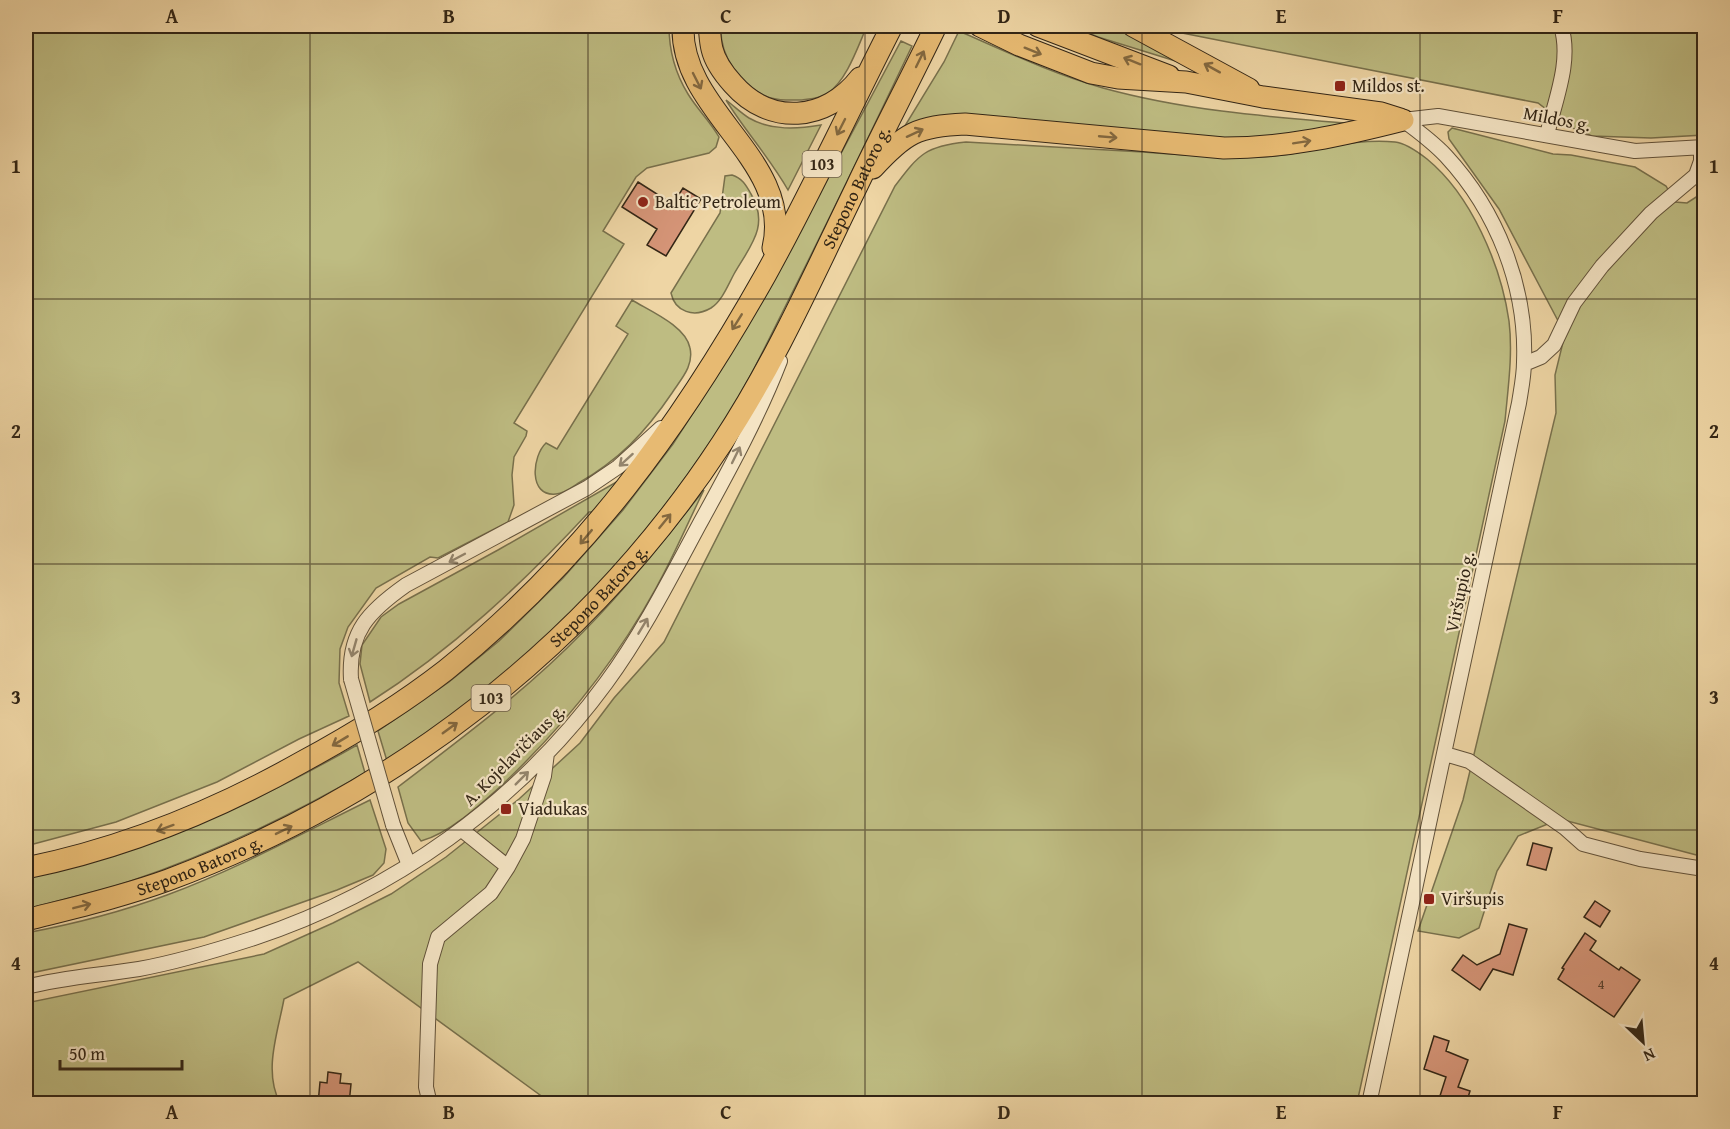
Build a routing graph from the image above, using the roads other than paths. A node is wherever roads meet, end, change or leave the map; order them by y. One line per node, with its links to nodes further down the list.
1 (683, 26): 16 (main road, one-way to 16)
2 (710, 26): 9 (main road)
3 (892, 26): 9 (main road, 103)
4 (936, 26): 15 (main road, Stepono Batoro g. / 103, one-way to 4)
5 (980, 26): 10 (main road, one-way to 10)
6 (1038, 26): 10 (main road, one-way to 6)
7 (1133, 26): 11 (main road, one-way to 7)
8 (1561, 26): 13 (street)
9 (877, 56): 16 (main road, 103, one-way to 16)
10 (1186, 82): 11 (main road)
11 (1263, 97): 12 (main road)
12 (1404, 120): 13 (street, Mildos g.); 15 (main road, one-way to 12); 18 (street, Viršupio g.)
13 (1547, 135): 14 (street, Mildos g.)
14 (1703, 147): 18 (street)
15 (857, 186): 17 (main road, Stepono Batoro g. / 103)
16 (767, 272): 19 (main road, 103, one-way to 19)
17 (808, 290): 20 (street, A. Kojelavičiaus g., one-way to 17); 27 (main road, Stepono Batoro g. / 103, one-way to 17)
18 (1524, 364): 21 (street, Viršupio g.)
19 (684, 407): 23 (street, one-way to 23, bridge); 25 (main road, 103, one-way to 25)
20 (547, 753): 22 (street, A. Kojelavičiaus g., one-way to 20); 24 (street)
21 (1445, 754): 26 (street); 30 (street, Viršupio g.)
22 (462, 830): 23 (street, A. Kojelavičiaus g.); 24 (street)
23 (409, 865): 28 (street, A. Kojelavičiaus g.)
24 (508, 867): 29 (street)
25 (26, 868)
26 (1704, 869)
27 (26, 920)
28 (26, 987)
29 (430, 1104)
30 (1369, 1104)

